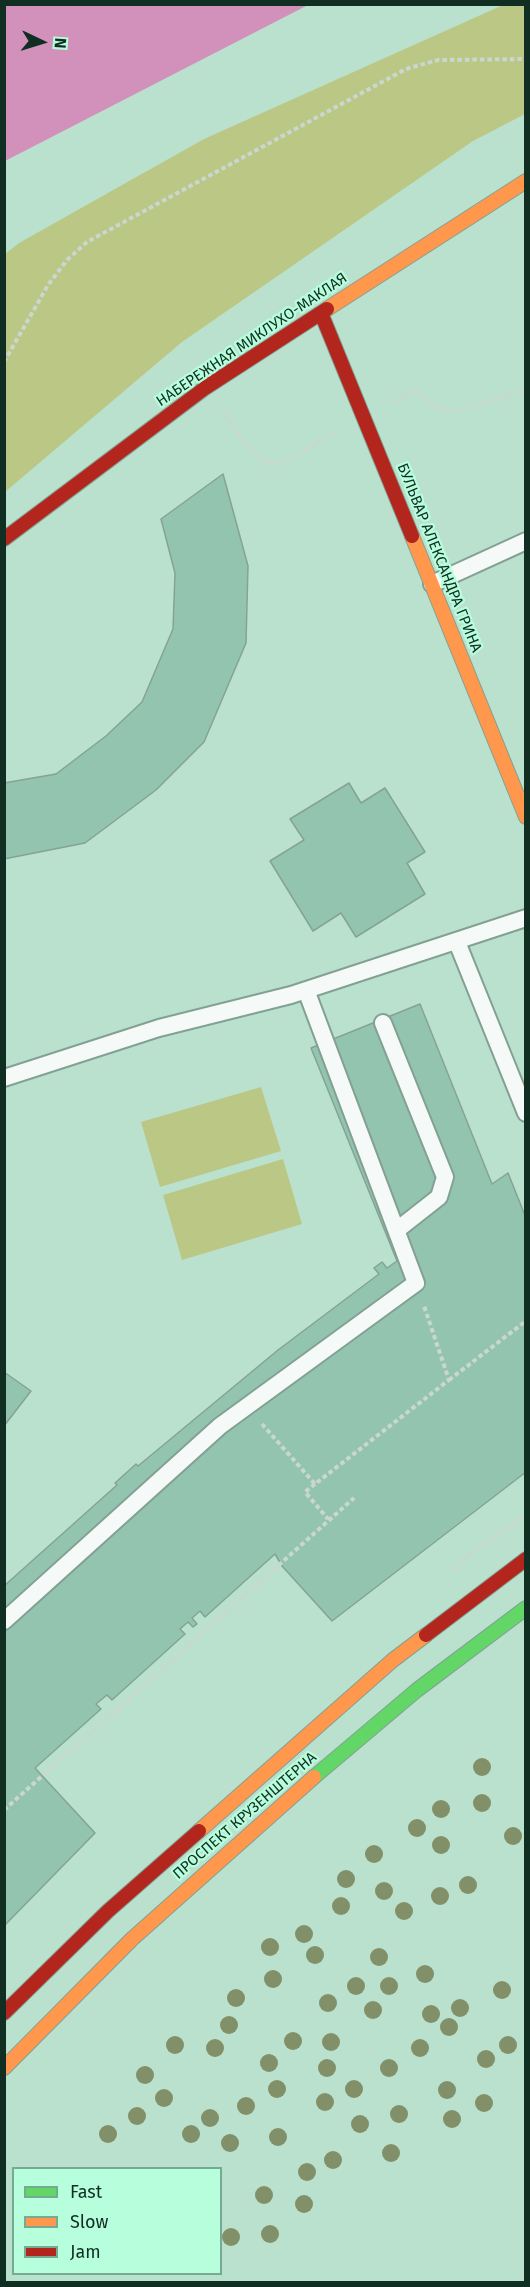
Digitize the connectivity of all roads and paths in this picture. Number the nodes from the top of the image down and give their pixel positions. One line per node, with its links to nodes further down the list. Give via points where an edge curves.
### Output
1 (525, 59): 4 (path, via 438,60 405,69 87,242 48,285)
2 (525, 181): 3 (main road, НАБЕРЕЖНАЯ МИКЛУХО-МАКЛАЯ)
3 (321, 313): 5 (main road, НАБЕРЕЖНАЯ МИКЛУХО-МАКЛАЯ, via 205,388); 7 (main road, БУЛЬВАР АЛЕКСАНДРА ГРИНА)
4 (4, 362)
5 (4, 539)
6 (525, 541): 7 (lane)
7 (432, 584): 8 (main road, БУЛЬВАР АЛЕКСАНДРА ГРИНА)
8 (525, 816)
9 (525, 918): 10 (lane)
10 (457, 942): 11 (lane); 14 (lane)
11 (306, 990): 13 (lane, via 159,1028); 15 (lane)
12 (383, 1023): 15 (lane, via 445,1177 439,1197)
13 (4, 1078)
14 (525, 1113)
15 (397, 1230): 16 (lane)
16 (416, 1282): 18 (path); 19 (lane)
17 (525, 1321): 18 (path)
18 (449, 1380): 20 (path)
19 (246, 1407): 20 (path); 25 (lane)
20 (315, 1484): 22 (path, via 305,1492)
21 (354, 1498): 22 (path)
22 (328, 1519): 26 (path)
23 (525, 1559): 27 (main road, ПРОСПЕКТ КРУЗЕНШТЕРНА, via 385,1667 108,1911)
24 (525, 1608): 28 (main road, ПРОСПЕКТ КРУЗЕНШТЕРНА, via 417,1690 257,1825 132,1939)
25 (4, 1621)
26 (4, 1810)
27 (4, 2013)
28 (4, 2068)

